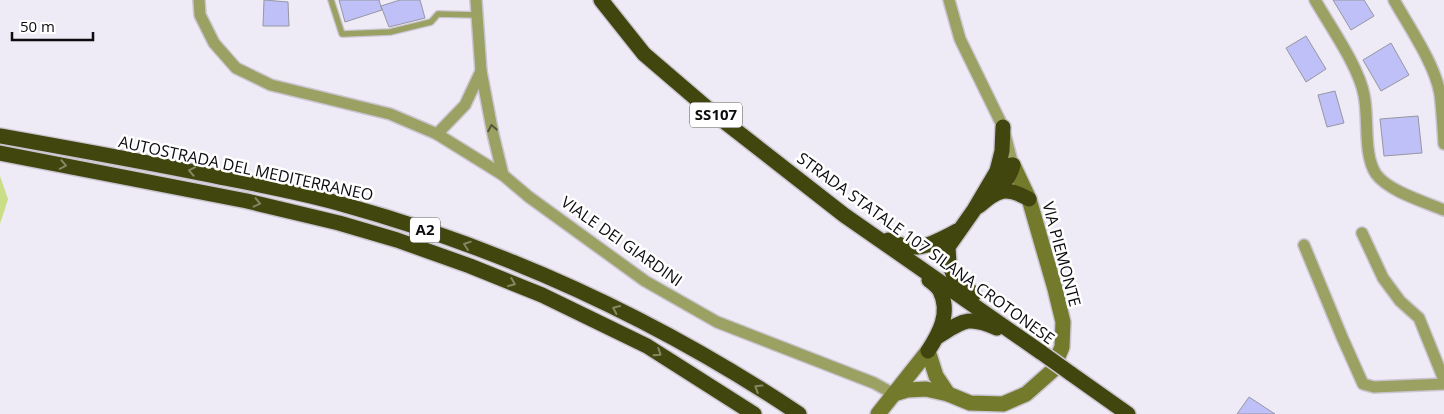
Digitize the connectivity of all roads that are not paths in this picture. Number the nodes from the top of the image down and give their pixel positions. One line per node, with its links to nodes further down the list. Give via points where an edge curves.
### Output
1 (199, 0): 11 (street, VIALE DEI GIARDINI, via 200,15 214,43 236,68 271,85 390,114)
2 (331, 0): 8 (lane, via 342,34 390,32 431,22 438,14)
3 (476, 0): 8 (street)
4 (601, 0): 22 (highway, STRADA STATALE 107 SILANA CROTONESE / SS107, via 644,54 707,108)
5 (949, 0): 10 (street, VIA PIEMONTE, via 960,39)
6 (1315, 0): 21 (street, via 1352,64 1364,94 1370,161 1377,175 1392,187)
7 (1394, 0): 13 (street, via 1436,79)
8 (477, 15): 9 (street)
9 (481, 70): 11 (street, via 465,105); 17 (street, one-way to 9)
10 (1003, 127): 15 (street, VIA PIEMONTE); 16 (highway)
11 (437, 134): 17 (street, VIALE DEI GIARDINI)
12 (0, 136): 40 (highway, AUTOSTRADA DEL MEDITERRANEO / A2, one-way to 12, via 654,327 549,278 402,222 343,204 186,170)
13 (1444, 144)
14 (0, 153): 38 (highway, AUTOSTRADA DEL MEDITERRANEO / A2, one-way to 38, via 246,201 397,240 542,295 646,346)
15 (1013, 165): 16 (highway); 18 (highway, via 1006,181); 19 (street, VIA PIEMONTE)
16 (997, 171): 20 (highway)
17 (503, 175): 36 (street, VIALE DEI GIARDINI, via 645,281 717,322)
18 (991, 195): 19 (highway, via 1005,189); 20 (highway)
19 (1029, 199): 37 (street, VIA PIEMONTE, via 1056,289 1063,322 1062,347 1052,371 1026,394 1003,404 970,403)
20 (974, 210): 23 (highway)
21 (1444, 210)
22 (844, 215): 23 (highway, via 890,241 910,247 926,247); 26 (highway, STRADA STATALE 107 SILANA CROTONESE / SS107)
23 (960, 229): 28 (highway, via 948,247 955,279 1017,328)
24 (1362, 233): 33 (street, via 1383,278 1400,301 1419,318)
25 (1304, 246): 34 (street, via 1363,384 1374,387)
26 (893, 250): 27 (highway, via 940,291 944,319); 28 (highway, STRADA STATALE 107 SILANA CROTONESE / SS107)
27 (937, 337): 29 (highway); 30 (highway, via 962,321 979,320)
28 (1025, 340): 30 (highway, STRADA STATALE 107 SILANA CROTONESE / SS107)
29 (928, 351): 31 (street); 32 (street)
30 (1042, 352): 42 (highway, STRADA STATALE 107 SILANA CROTONESE / SS107, bridge)
31 (914, 369): 32 (street); 35 (street); 36 (street)
32 (936, 376): 37 (street)
33 (1444, 380)
34 (1444, 384)
35 (926, 389): 36 (street, VIA PIEMONTE); 37 (street, VIA PIEMONTE)
36 (894, 394): 41 (street)
37 (948, 394)
38 (743, 409): 39 (highway, AUTOSTRADA DEL MEDITERRANEO / A2)
39 (754, 414)
40 (799, 414)
41 (878, 414)
42 (1128, 414)

